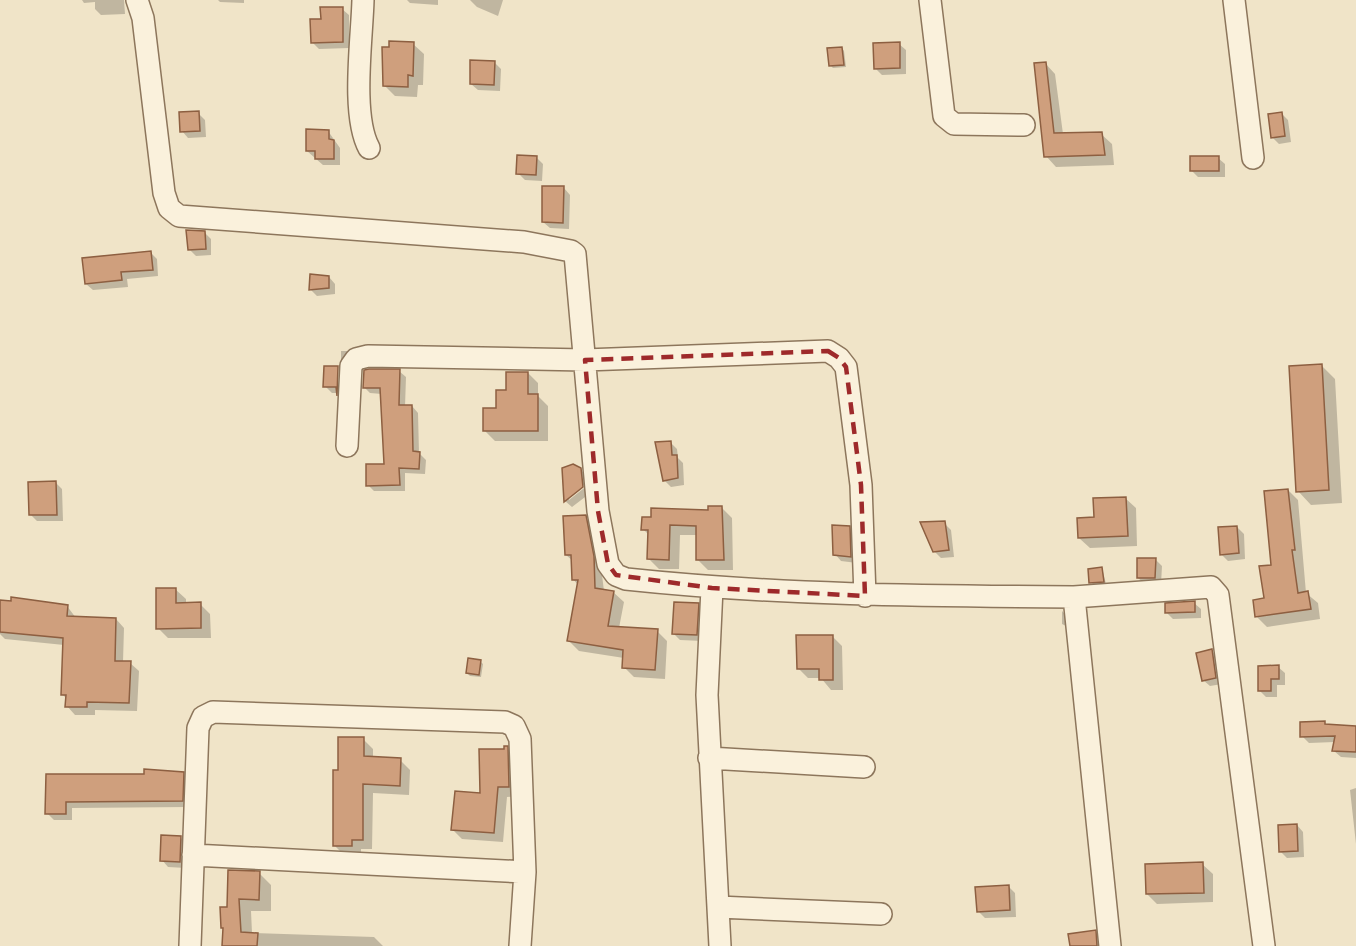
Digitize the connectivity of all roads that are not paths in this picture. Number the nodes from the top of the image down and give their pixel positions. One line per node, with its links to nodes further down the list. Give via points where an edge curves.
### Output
1 (137, 0): 8 (street, via 143,18 164,194 169,208 179,216 524,242 571,251 576,260)
2 (363, 0): 6 (street, via 360,102 362,134)
3 (930, 0): 5 (street, via 947,121)
4 (1234, 0): 7 (street)
5 (1024, 125)
6 (369, 148)
7 (1253, 158)
8 (585, 360): 9 (street, via 368,356 356,359 351,366); 10 (street, via 598,511 608,564 616,575 626,579); 11 (street, via 828,351 839,358 846,367 861,486)
9 (347, 446)
10 (712, 588): 11 (street); 13 (street, via 707,696)
11 (865, 596): 12 (street)
12 (1074, 597): 22 (street); 23 (street, via 1215,589)
13 (709, 758): 14 (street); 17 (street)
14 (864, 766)
15 (193, 855): 16 (street); 16 (street, via 198,728 203,717 213,712 505,722 514,726 520,739); 19 (street)
16 (525, 872): 20 (street)
17 (718, 907): 18 (street); 21 (street)
18 (881, 914)
19 (190, 946)
20 (520, 946)
21 (720, 946)
22 (1110, 946)
23 (1264, 946)

